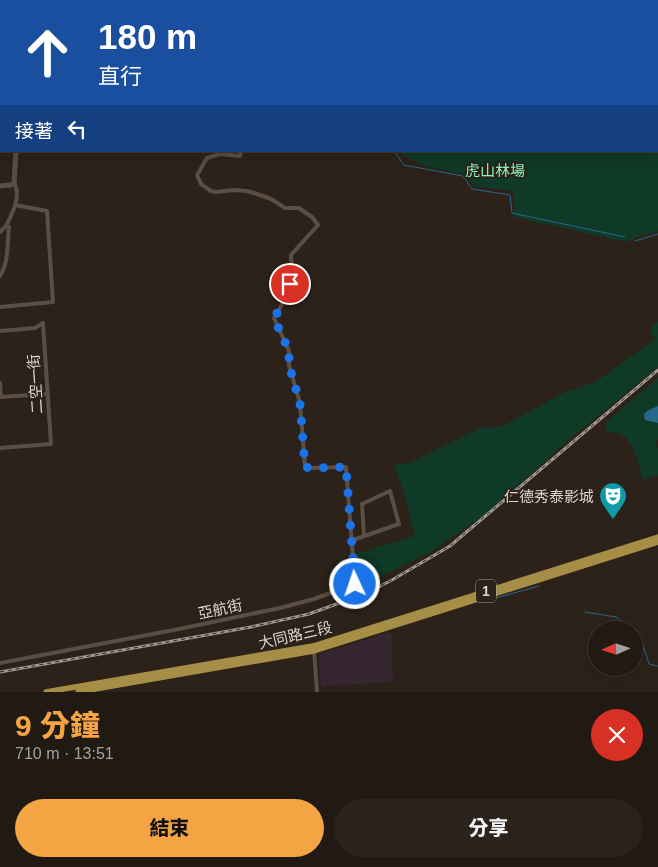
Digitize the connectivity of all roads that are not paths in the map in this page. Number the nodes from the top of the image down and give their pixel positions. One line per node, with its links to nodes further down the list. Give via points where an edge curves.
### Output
1 (16, 152): 4 (street)
2 (220, 153): 3 (street); 20 (street, 亞航街, via 207,158 197,175 201,184 216,192 252,192 286,208 299,208 312,216 318,225 291,255 292,271 286,299 274,318 289,351 289,365 300,403 305,467 346,467)
3 (240, 154)
4 (14, 183): 5 (street); 6 (street, via 17,187)
5 (0, 186)
6 (15, 205): 7 (street); 12 (street, via 47,211 52,302)
7 (6, 226): 8 (street); 10 (street, via 9,227)
8 (0, 232)
9 (0, 246): 10 (street)
10 (6, 249): 11 (street, via 6,261)
11 (0, 276)
12 (0, 307)
13 (0, 331): 15 (street, 二空一街, via 35,328 43,323)
14 (0, 383): 16 (street)
15 (47, 394): 16 (street); 17 (street, 二空一街, via 51,444)
16 (0, 397)
17 (0, 448)
18 (364, 536): 18 (street, via 362,504 390,491 398,524); 20 (street)
19 (658, 536): 22 (main road, 大同路三段 / 1)
20 (353, 540): 23 (street, 亞航街, via 353,586 280,608)
21 (658, 542): 22 (main road, 大同路三段 / 1)
22 (313, 648): 24 (main road, 大同路三段 / 1); 25 (main road, 大同路三段 / 1); 26 (street)
23 (0, 663)
24 (46, 692)
25 (78, 692)
26 (317, 692)

